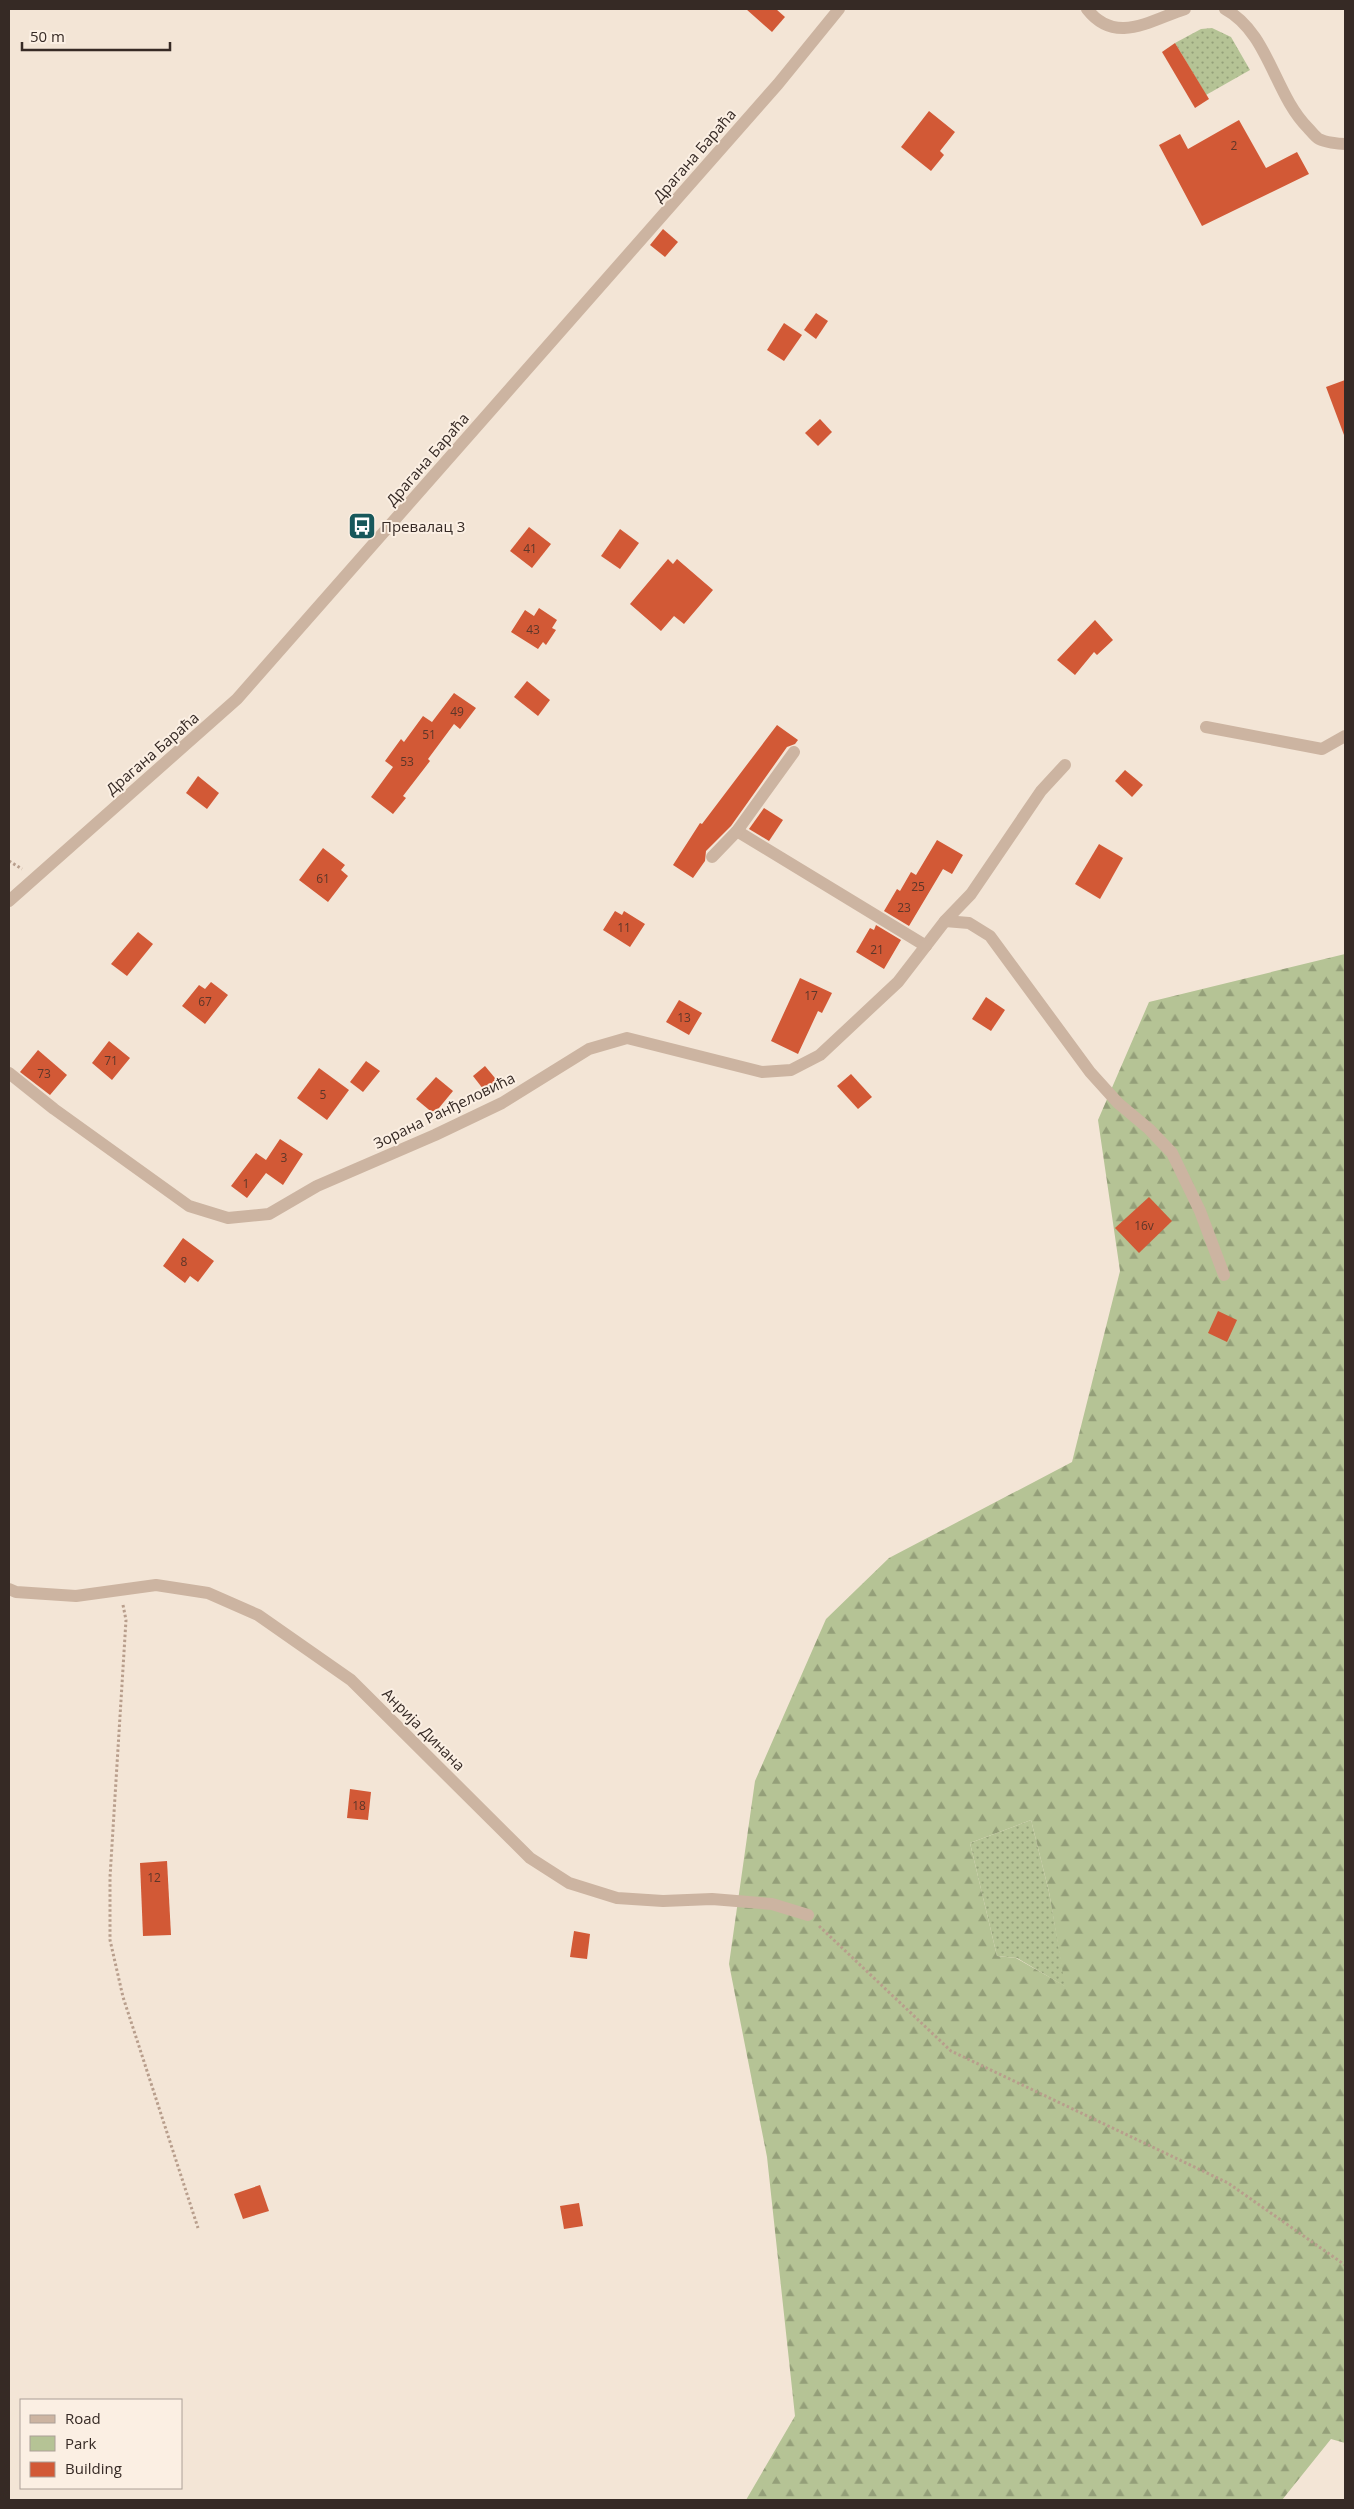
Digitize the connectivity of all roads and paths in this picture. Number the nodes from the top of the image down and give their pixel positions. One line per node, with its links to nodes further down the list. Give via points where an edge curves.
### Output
1 (839, 9): 12 (street, Драгана Бараћа, via 772,91 237,699)
2 (1087, 9): 3 (street, via 1108,28 1124,29)
3 (1185, 9)
4 (1225, 9): 5 (street, via 1240,17 1252,35 1295,115 1319,139)
5 (1345, 144)
6 (1206, 727): 7 (street, via 1322,749)
7 (1345, 736)
8 (794, 752): 10 (street)
9 (1066, 765): 13 (street, Зорана Ранђеловића, via 1041,790 971,894)
10 (736, 831): 11 (street); 14 (street)
11 (712, 857)
12 (9, 901)
13 (945, 921): 14 (street, Зорана Ранђеловића); 16 (street, via 969,923 990,936 1090,1072 1172,1153 1200,1211)
14 (926, 946): 15 (street, Зорана Ранђеловића, via 898,982 820,1055 791,1070 762,1072 628,1038 612,1042 589,1049 502,1103 318,1186 270,1214 228,1218 189,1206)
15 (9, 1073)
16 (1224, 1275)
17 (9, 1589): 18 (street, Анрија Динана, via 76,1596)
18 (120, 1590): 19 (street, Анрија Динана, via 156,1586 208,1593 258,1615 351,1680 530,1858 569,1883 617,1898 663,1901 712,1899 772,1904); 20 (path, via 126,1620 110,1877 110,1940 123,1996)
19 (808, 1915): 21 (path, via 951,2051 1228,2182)
20 (198, 2228)
21 (1345, 2265)

